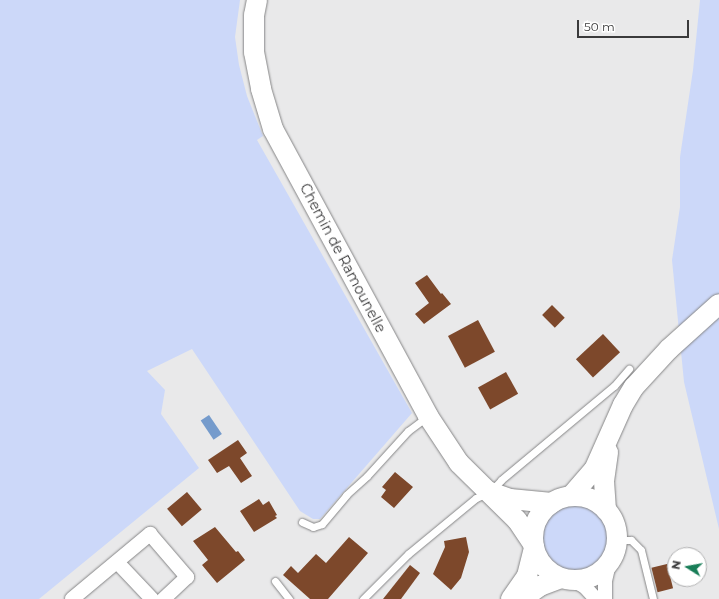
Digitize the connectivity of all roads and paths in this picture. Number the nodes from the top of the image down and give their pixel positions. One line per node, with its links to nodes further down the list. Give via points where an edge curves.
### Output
1 (257, 0): 4 (street, Chemin de Ramounelle, via 254,15 254,52 260,89 273,128)
2 (719, 304): 5 (street, via 651,367 634,387)
3 (628, 370): 6 (lane, via 614,386)
4 (428, 416): 6 (street, Chemin de Ramounelle, via 460,464); 10 (lane, via 408,431 368,476 346,495 322,524 313,527)
5 (613, 430): 7 (street, via 594,470); 9 (street, via 605,468)
6 (490, 492): 8 (street, Chemin de Ramounelle, via 510,499); 12 (street, Chemin de Ramounelle, via 517,520); 21 (lane, via 476,498 408,554)
7 (571, 496): 8 (street); 9 (street, via 586,497)
8 (552, 503): 12 (street, via 535,525)
9 (606, 510): 11 (street, via 616,527)
10 (302, 522)
11 (617, 540): 14 (street); 26 (lane, via 631,540 641,550)
12 (533, 545): 15 (street, via 543,566 554,575); 22 (street, via 527,576)
13 (117, 562): 17 (street); 18 (street); 19 (street, via 150,534 186,577)
14 (609, 562): 15 (street, via 593,576); 25 (street)
15 (567, 579): 23 (street, via 540,586); 24 (street, via 584,586)
16 (276, 581): 20 (lane)
17 (72, 599)
18 (152, 599)
19 (163, 599)
20 (289, 599)
21 (363, 599)
22 (511, 599)
23 (522, 599)
24 (596, 599)
25 (605, 599)
26 (653, 599)

